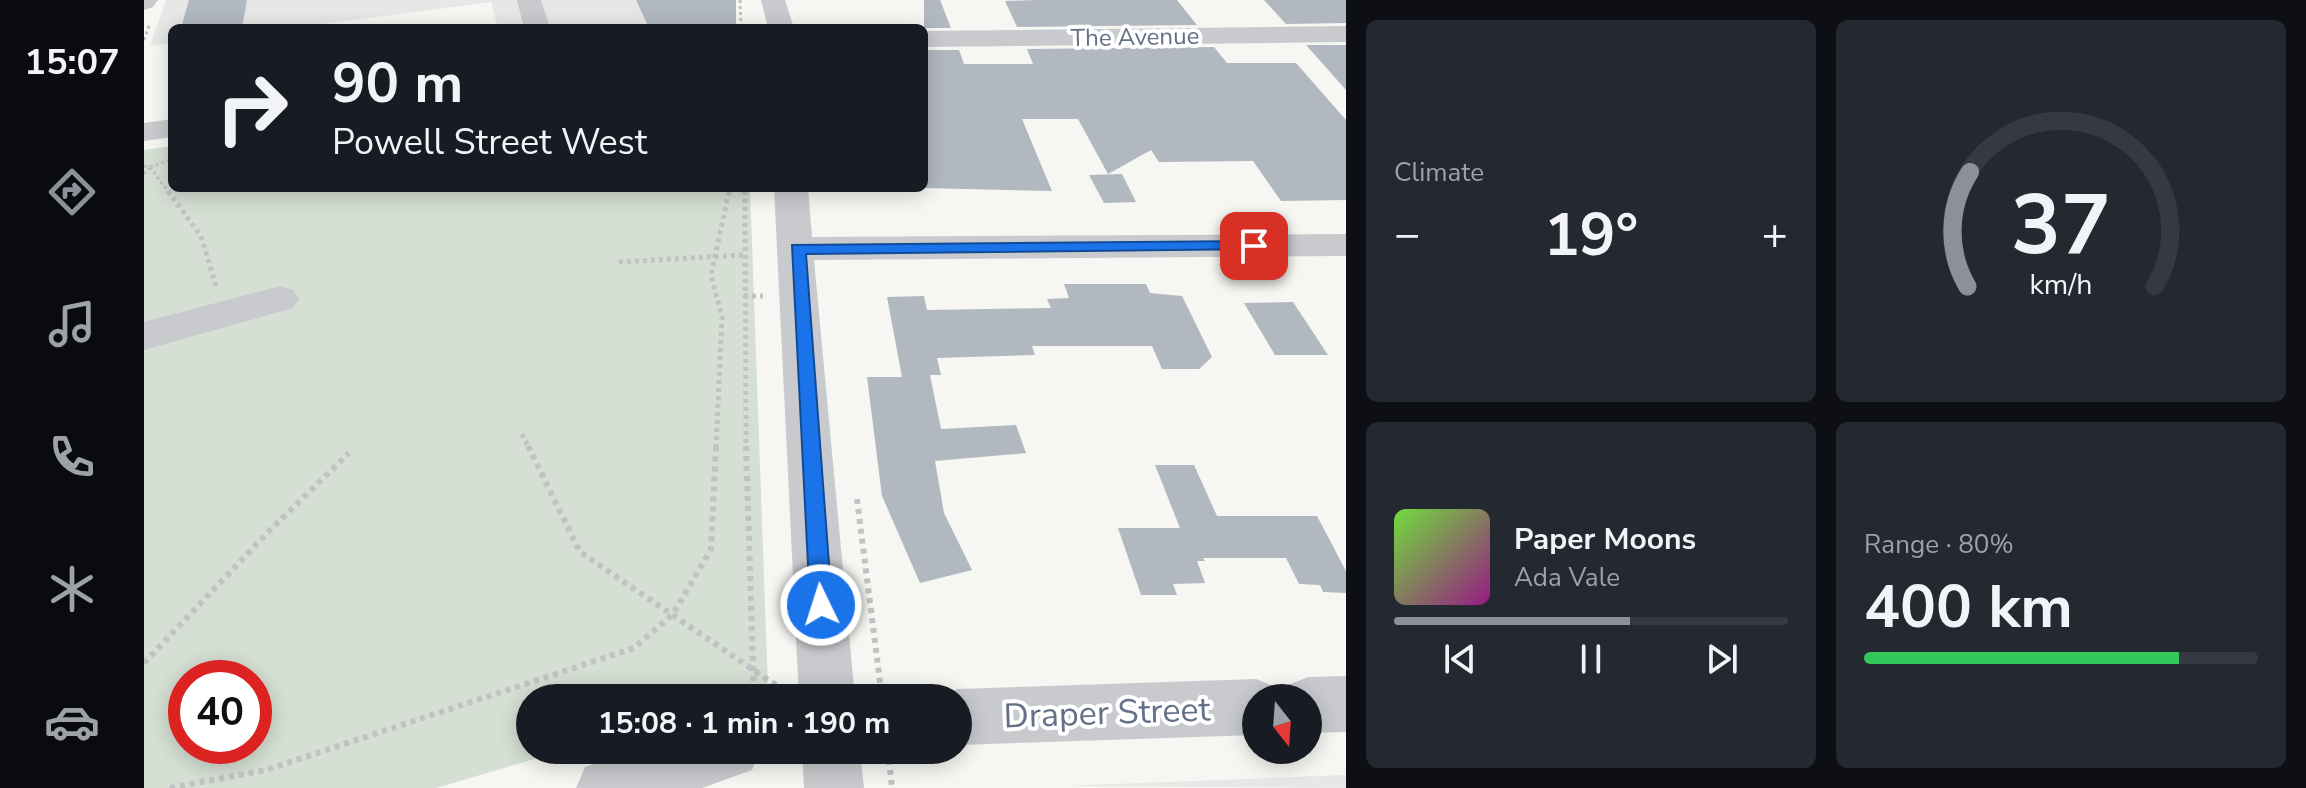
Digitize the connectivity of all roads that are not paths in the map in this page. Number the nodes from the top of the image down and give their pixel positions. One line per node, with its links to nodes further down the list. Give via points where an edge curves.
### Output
1 (529, 0): 4 (street)
2 (766, 0): 5 (street)
3 (773, 0): 6 (street)
4 (536, 24)
5 (764, 24)
6 (780, 24)
7 (1346, 34): 8 (street, The Avenue)
8 (928, 39)
9 (168, 129): 10 (street)
10 (144, 132)
11 (791, 192): 13 (street)
12 (1346, 245): 13 (street)
13 (798, 249): 16 (street)
14 (280, 299): 15 (street)
15 (144, 336)
16 (826, 684)
17 (1346, 704): 18 (street)
18 (1322, 705)
19 (1242, 707): 20 (street, Draper Street)
20 (972, 717)
21 (686, 764): 23 (street)
22 (832, 764): 24 (street)
23 (606, 788)
24 (834, 788)

